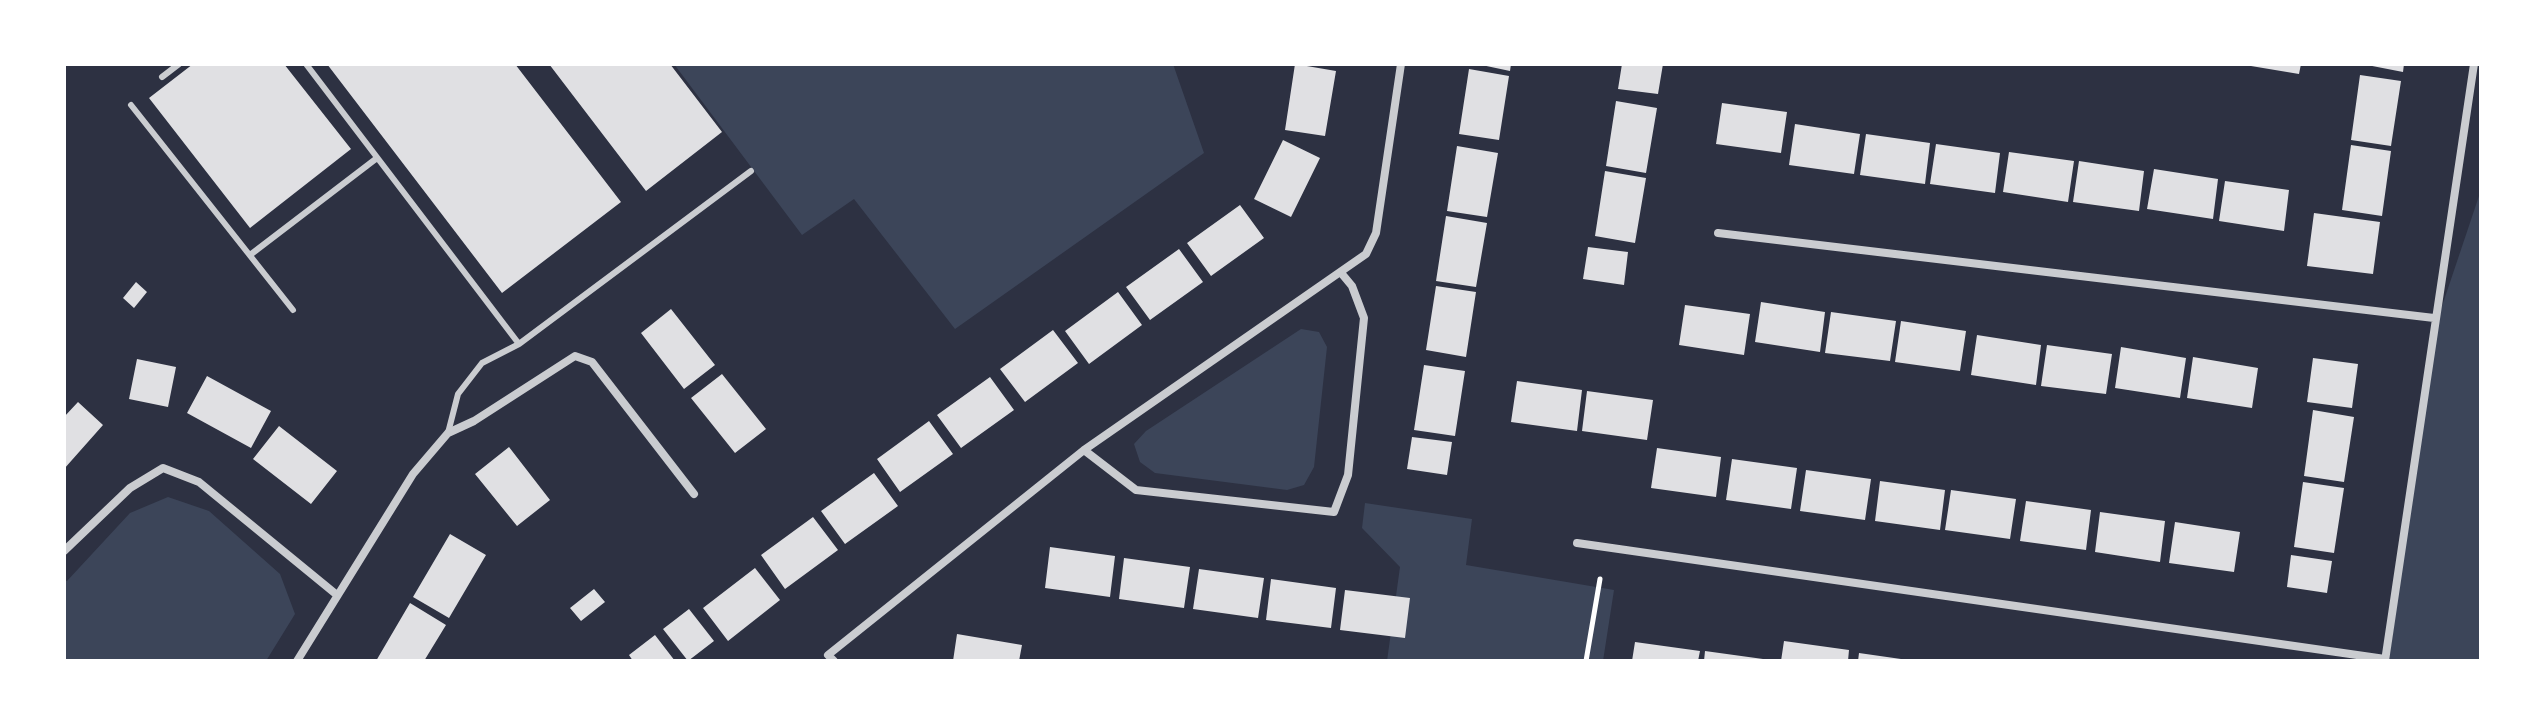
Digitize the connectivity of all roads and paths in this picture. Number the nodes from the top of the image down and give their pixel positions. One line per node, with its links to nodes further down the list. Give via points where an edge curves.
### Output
1 (179, 64): 5 (lane)
2 (306, 64): 7 (lane)
3 (1401, 64): 11 (street, via 1376,233 1366,254)
4 (2474, 64): 13 (street)
5 (162, 77)
6 (131, 105): 10 (lane)
7 (377, 158): 10 (lane); 14 (lane)
8 (751, 171): 14 (lane)
9 (1718, 233): 13 (street)
10 (250, 255): 12 (lane)
11 (1342, 274): 16 (street); 16 (street, via 1364,318 1348,475 1334,512 1136,490)
12 (293, 310)
13 (2434, 318): 23 (street)
14 (519, 344): 15 (lane, via 482,363 458,394)
15 (448, 433): 17 (street, via 575,356 592,362); 21 (street, via 413,474)
16 (1084, 450): 22 (street)
17 (694, 494)
18 (1577, 543): 23 (street)
19 (64, 550): 21 (street, via 130,488 163,468 199,482)
20 (1600, 579): 25 (path)
21 (337, 595): 24 (street)
22 (828, 659)
23 (2385, 660)
24 (297, 661)
25 (1586, 661)

